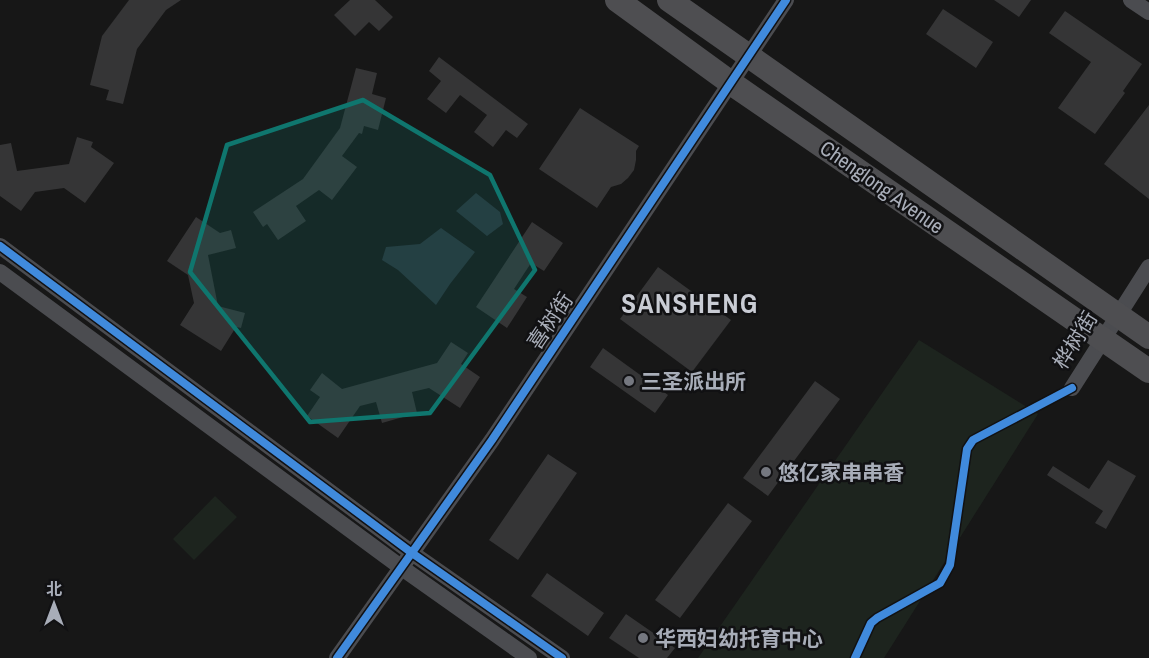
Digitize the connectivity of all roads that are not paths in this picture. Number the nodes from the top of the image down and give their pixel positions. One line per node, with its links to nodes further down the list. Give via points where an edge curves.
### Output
1 (617, 0): 7 (highway, Chenglong Avenue)
2 (669, 0): 6 (highway, Chenglong Avenue)
3 (786, 0): 6 (street, 喜树街)
4 (1131, 0): 5 (street)
5 (1149, 12)
6 (748, 57): 7 (street, 喜树街); 11 (highway, Chenglong Avenue)
7 (731, 83): 13 (highway, Chenglong Avenue); 16 (street, 喜树街, via 492,441)
8 (0, 246): 16 (street)
9 (1149, 267): 11 (street, 桦树街)
10 (0, 272): 17 (street)
11 (1117, 315): 12 (highway, Chenglong Avenue); 13 (street, 桦树街)
12 (1149, 337)
13 (1103, 339): 14 (highway, Chenglong Avenue); 15 (street, 桦树街)
14 (1149, 371)
15 (1072, 388)
16 (412, 553): 17 (street, 喜树街); 20 (street)
17 (402, 568): 18 (street, 喜树街); 19 (street)
18 (337, 658)
19 (529, 658)
20 (562, 658)

